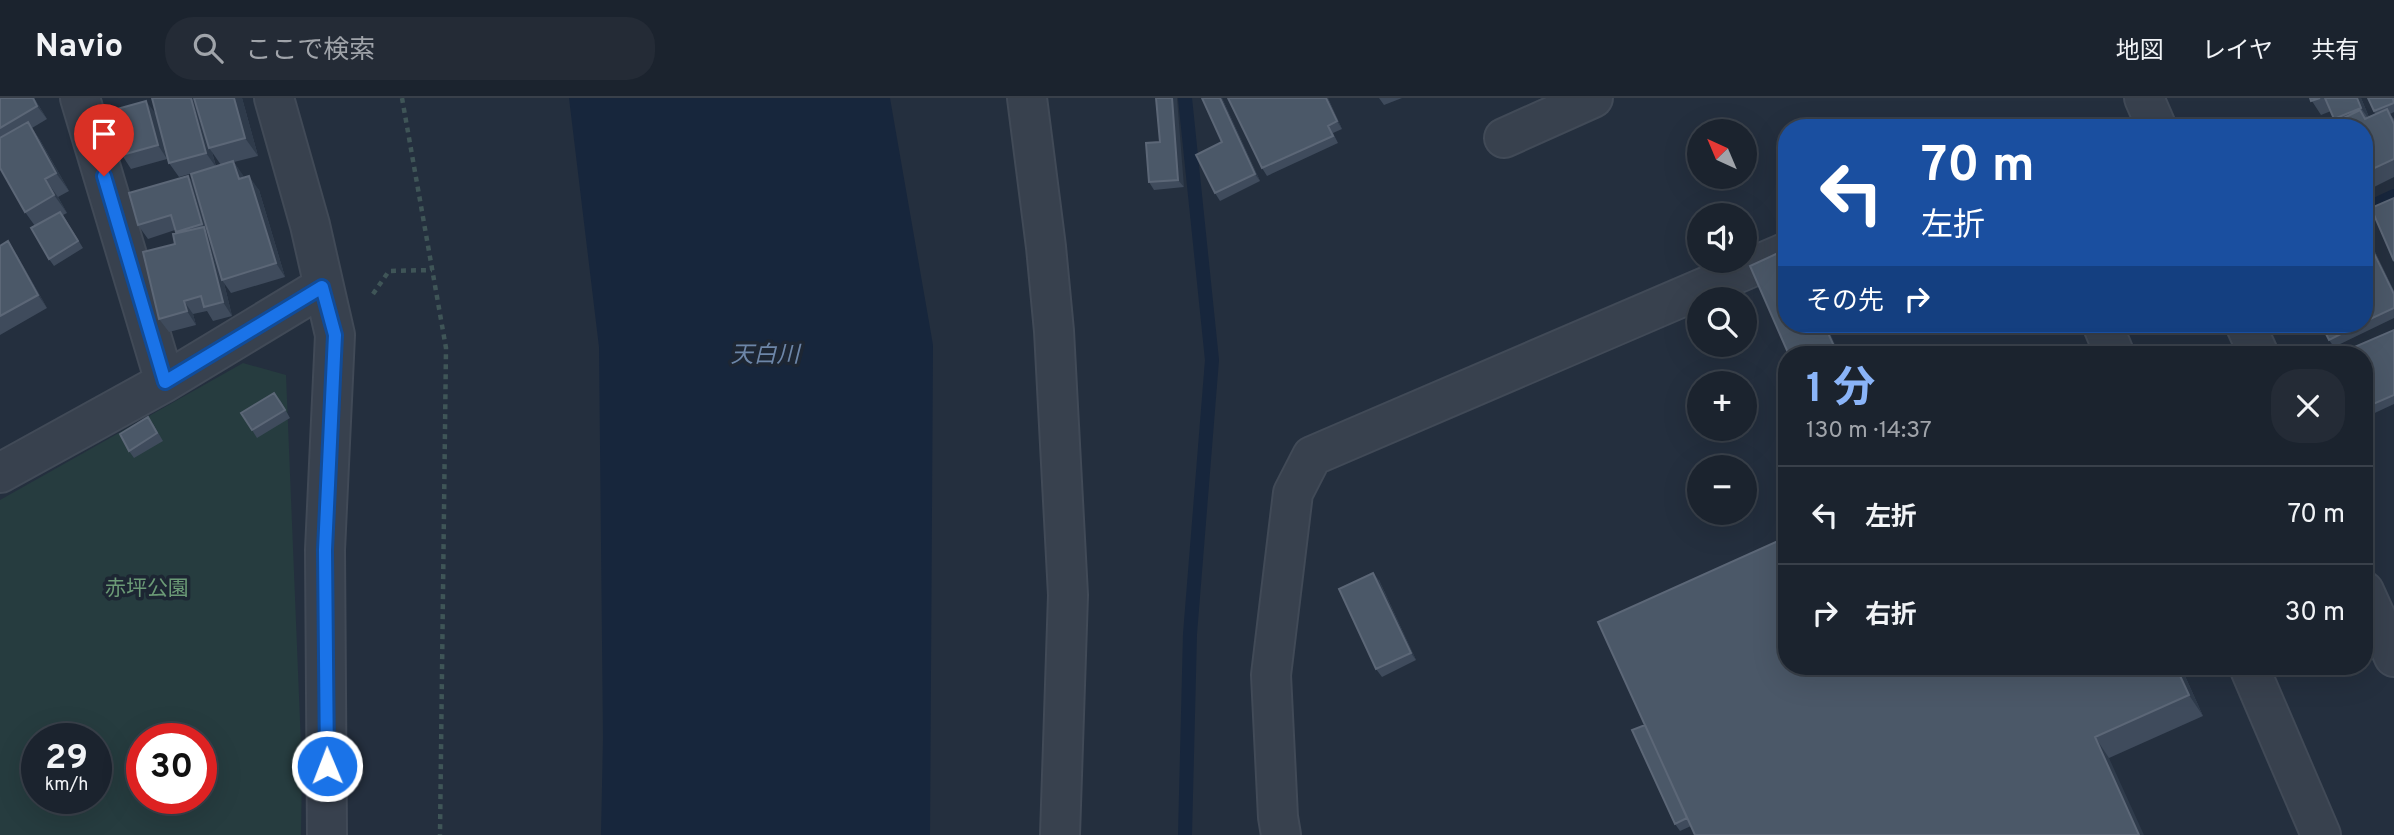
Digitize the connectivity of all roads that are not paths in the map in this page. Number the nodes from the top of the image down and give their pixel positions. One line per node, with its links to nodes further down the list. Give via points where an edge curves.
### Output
1 (80, 98): 10 (street)
2 (274, 98): 9 (street, via 310,225)
3 (1027, 98): 16 (street, via 1054,331 1068,595)
4 (1593, 98): 7 (street)
5 (2144, 98): 6 (street)
6 (2153, 119)
7 (1504, 138)
8 (1778, 256): 17 (street, via 1312,456 1293,493 1271,675)
9 (322, 287): 10 (street); 15 (street, via 335,335 325,550)
10 (165, 382): 11 (street)
11 (0, 473)
12 (2373, 610): 13 (street)
13 (2393, 653)
14 (2252, 675): 18 (street)
15 (327, 835)
16 (1060, 835)
17 (1281, 835)
18 (2322, 835)

